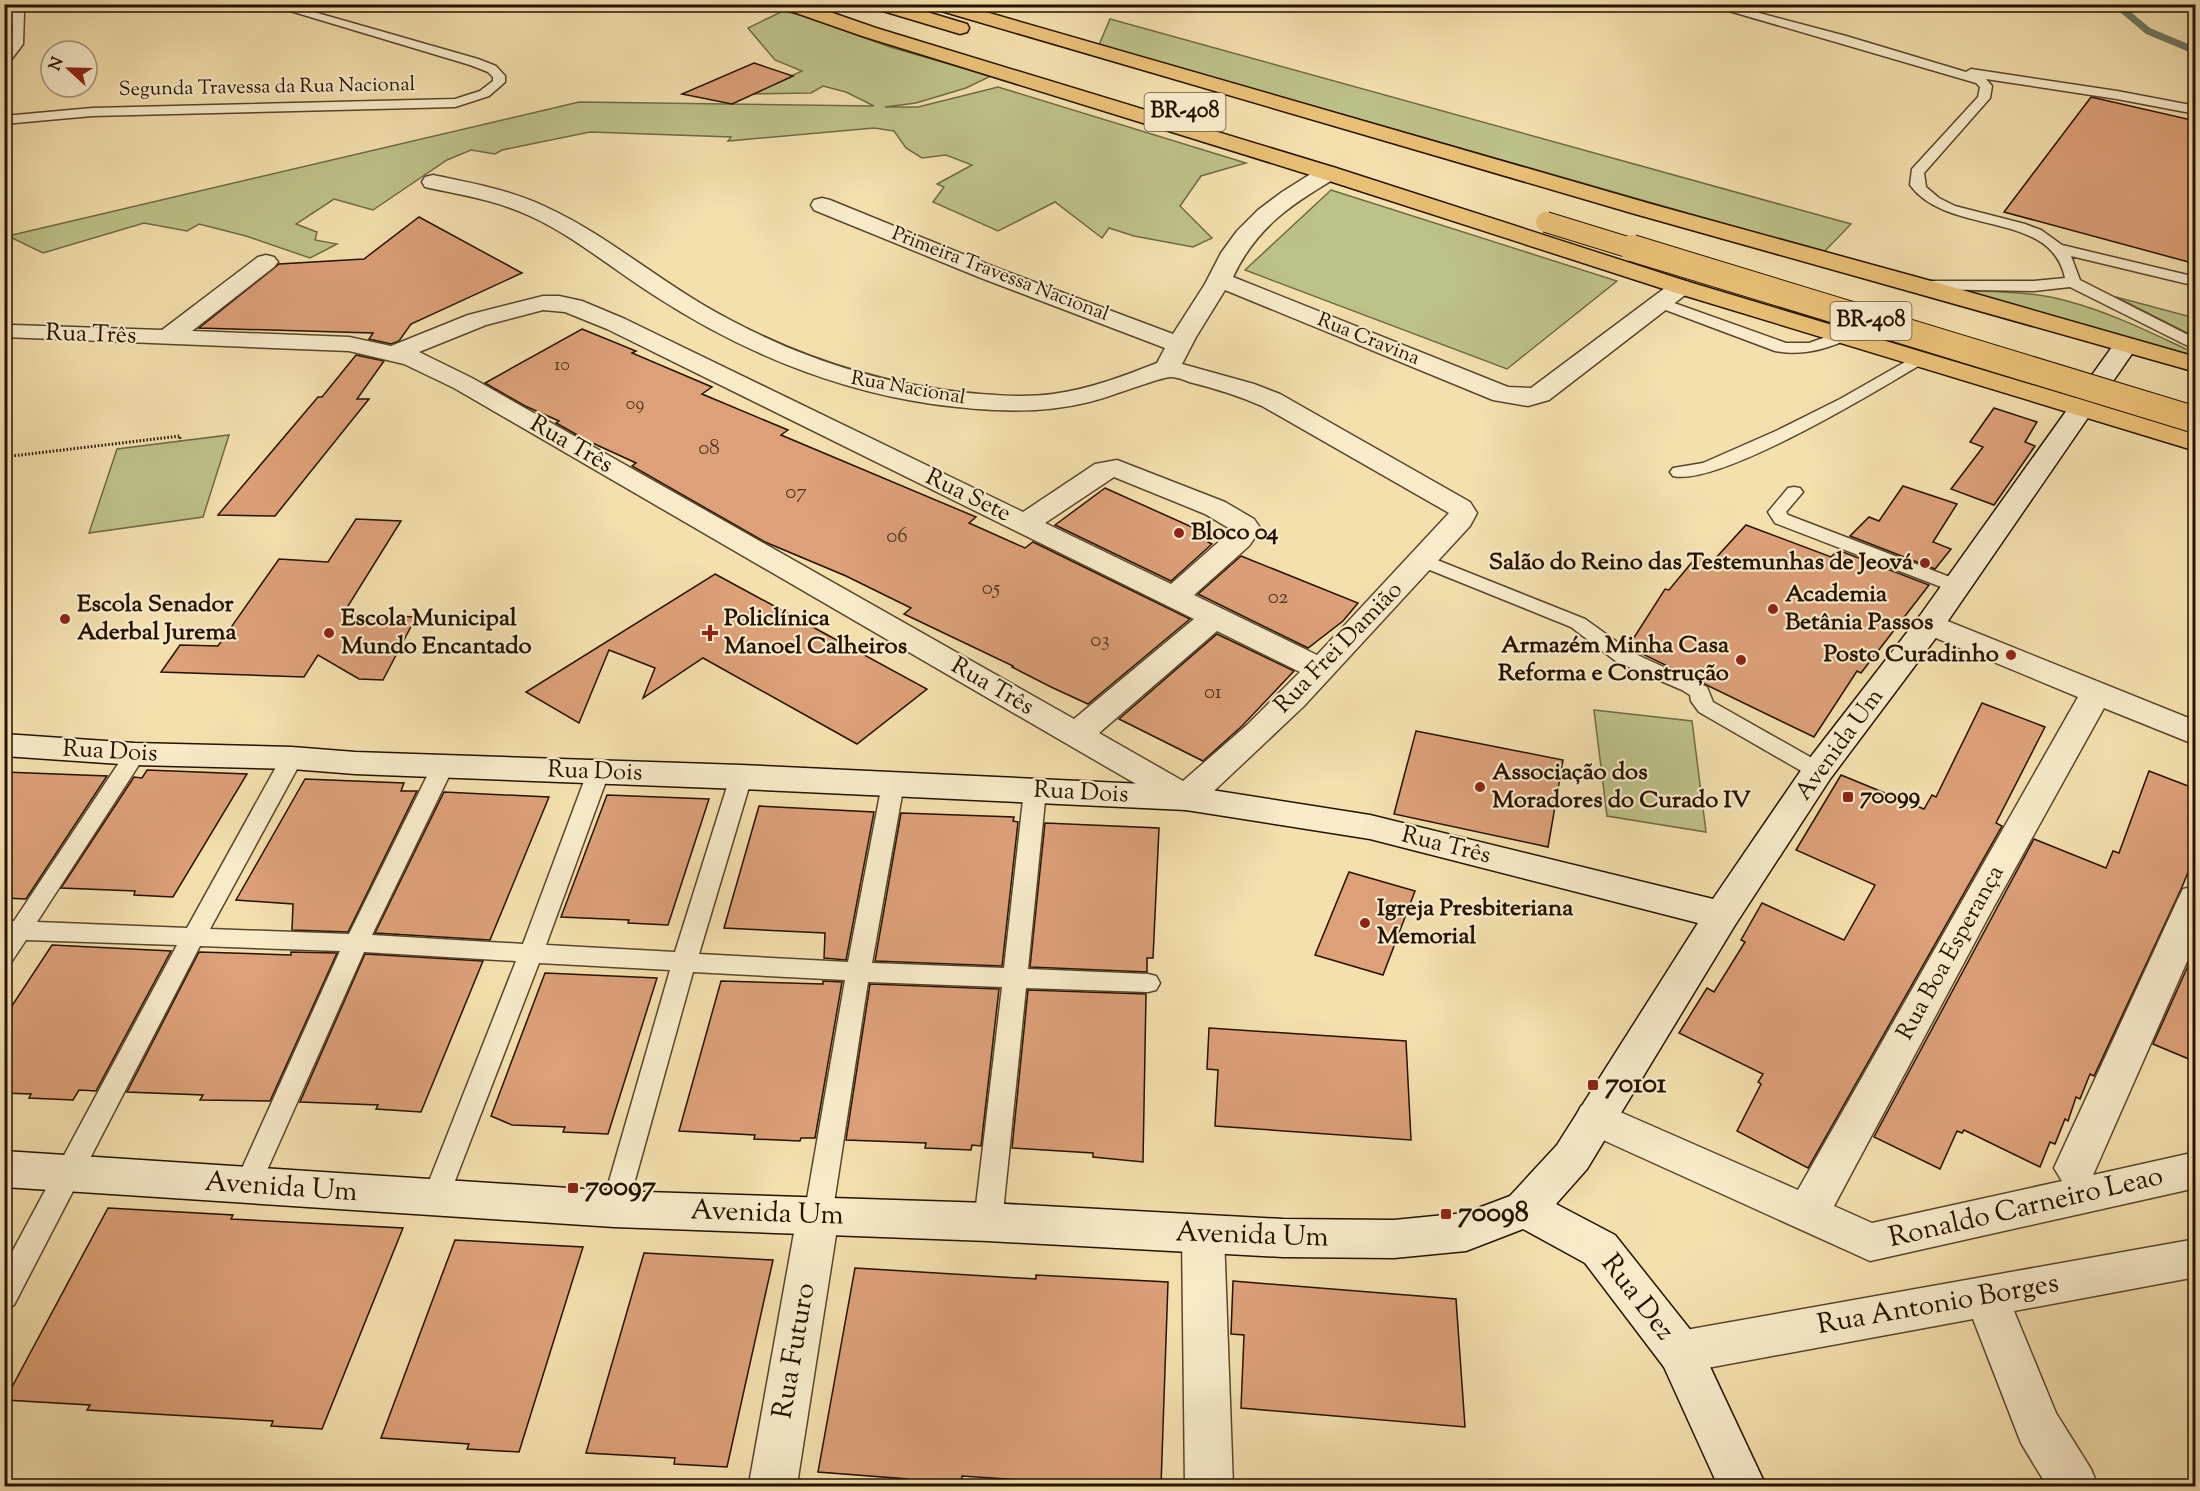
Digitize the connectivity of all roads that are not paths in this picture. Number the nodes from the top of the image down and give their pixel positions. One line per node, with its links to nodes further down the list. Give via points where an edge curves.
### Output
1 (12, 4): 8 (lane, via 18,12 17,44)
2 (272, 4): 11 (lane, Segunda Travessa da Rua Nacional, via 492,69 499,75 499,82 479,97 455,103 92,112)
3 (788, 4): 12 (highway)
4 (822, 4): 15 (highway, BR-408)
5 (879, 4): 14 (highway, BR-408)
6 (937, 4): 22 (highway, via 1632,206)
7 (1710, 4): 9 (lane)
8 (4, 61)
9 (1950, 70): 10 (lane); 17 (lane, via 1980,81 1986,86 1984,98 1917,172 1917,185 1939,204 2032,232)
10 (2196, 110)
11 (4, 120)
12 (1328, 173): 19 (street, via 1262,218 1236,249); 23 (highway)
13 (433, 182): 34 (street, Rua Nacional, via 517,203 550,216 710,319 825,372 868,384 933,397 1013,405 1063,400 1118,387)
14 (1506, 189)
15 (1479, 201)
16 (822, 205): 28 (street, Primeira Travessa Nacional)
17 (2061, 249): 20 (lane, via 2073,275); 21 (lane)
18 (266, 262): 27 (street)
19 (1220, 280): 24 (street, Rua Cravina, via 1517,398 1539,394); 28 (street)
20 (2072, 282): 22 (lane); 30 (lane)
21 (2196, 282)
22 (1923, 286): 29 (highway)
23 (1681, 287): 24 (street); 26 (highway)
24 (1660, 303): 26 (lane, via 1792,350 1806,350)
25 (13, 332): 27 (street, Rua Três)
26 (1843, 336): 32 (highway)
27 (167, 338): 31 (street, Rua Três, via 322,341)
28 (1178, 344): 34 (street)
29 (2126, 345): 33 (highway); 36 (street, Avenida Um)
30 (2196, 345)
31 (395, 353): 41 (street, Rua Sete, via 450,330 539,304 577,308); 50 (street, Rua Três, via 463,383)
32 (1918, 359): 36 (highway); 39 (lane, via 1846,403 1784,434 1707,468)
33 (2196, 365)
34 (1168, 368): 42 (street, Rua Frei Damião, via 1271,400 1460,508 1460,520)
35 (2196, 396): 37 (highway, BR-408, bridge, via 1544,214)
36 (2083, 409): 38 (highway); 43 (street, Avenida Um)
37 (2196, 420)
38 (2196, 443)
39 (1679, 472)
40 (1794, 492): 43 (lane, via 1777,512 1781,519)
41 (1025, 524): 44 (street, Rua Sete); 44 (street, via 1105,470 1117,468 1215,508 1244,525 1245,534)
42 (1422, 560): 47 (street, Rua Frei Damião); 55 (lane, via 1578,623 1624,657 1700,692 1706,707)
43 (1956, 586): 46 (street, Avenida Um)
44 (1174, 597): 45 (street, Rua Sete)
45 (1215, 617): 47 (street, Rua Sete); 50 (street)
46 (1930, 624): 48 (street); 55 (street, Avenida Um)
47 (1320, 669): 60 (street, Rua Frei Damião, via 1235,757)
48 (2096, 693): 49 (street); 81 (street, Rua Boa Esperança)
49 (2193, 727)
50 (1076, 735): 60 (street, Rua Três)
51 (4, 745): 52 (street, Rua Dois)
52 (135, 754): 53 (street, Rua Dois); 63 (lane)
53 (292, 758): 54 (street, Rua Dois); 64 (lane)
54 (443, 766): 56 (street, Rua Dois); 65 (lane)
55 (1818, 771): 62 (street, Avenida Um)
56 (598, 773): 57 (street, Rua Dois); 66 (lane)
57 (741, 777): 58 (street, Rua Dois); 68 (lane)
58 (893, 784): 59 (street, Rua Dois); 69 (lane)
59 (1035, 791): 60 (street, Rua Dois); 70 (lane)
60 (1186, 798): 62 (street, Rua Três, via 1370,827)
61 (2196, 899): 73 (street)
62 (1722, 915): 72 (street, Avenida Um)
63 (13, 931): 64 (lane); 67 (lane)
64 (192, 937): 65 (lane); 76 (lane)
65 (356, 943): 66 (lane); 77 (lane)
66 (531, 954): 68 (lane); 78 (lane)
67 (4, 955)
68 (684, 963): 69 (lane); 79 (lane)
69 (858, 972): 70 (lane); 82 (lane)
70 (1015, 978): 71 (lane); 83 (lane)
71 (1148, 983)
72 (1595, 1118): 80 (street, Avenida Um, via 1572,1157); 81 (street, Ronaldo Carneiro Leao)
73 (2074, 1168)
74 (4, 1169): 76 (street, Avenida Um)
75 (2196, 1170): 81 (street, Ronaldo Carneiro Leao, via 1870,1242)
76 (67, 1173): 77 (street, Avenida Um); 86 (lane)
77 (247, 1186): 78 (street, Avenida Um)
78 (435, 1199): 79 (street, Avenida Um)
79 (614, 1209): 82 (street, Avenida Um)
80 (1525, 1209): 84 (street, Avenida Um, via 1466,1232 1394,1239); 88 (street, Rua Dez, via 1600,1249)
81 (1808, 1214)
82 (818, 1216): 83 (street, Avenida Um); 89 (street, Rua Futuro, via 774,1478)
83 (988, 1222): 84 (street, Avenida Um)
84 (1203, 1234): 90 (street)
85 (2191, 1266): 87 (street, Rua Antonio Borges)
86 (4, 1296)
87 (1986, 1296): 88 (street, Rua Antonio Borges); 92 (street, via 2038,1427)
88 (1680, 1352): 91 (street, Rua Dez)
89 (777, 1486)
90 (1209, 1486)
91 (1742, 1486)
92 (2074, 1486)

